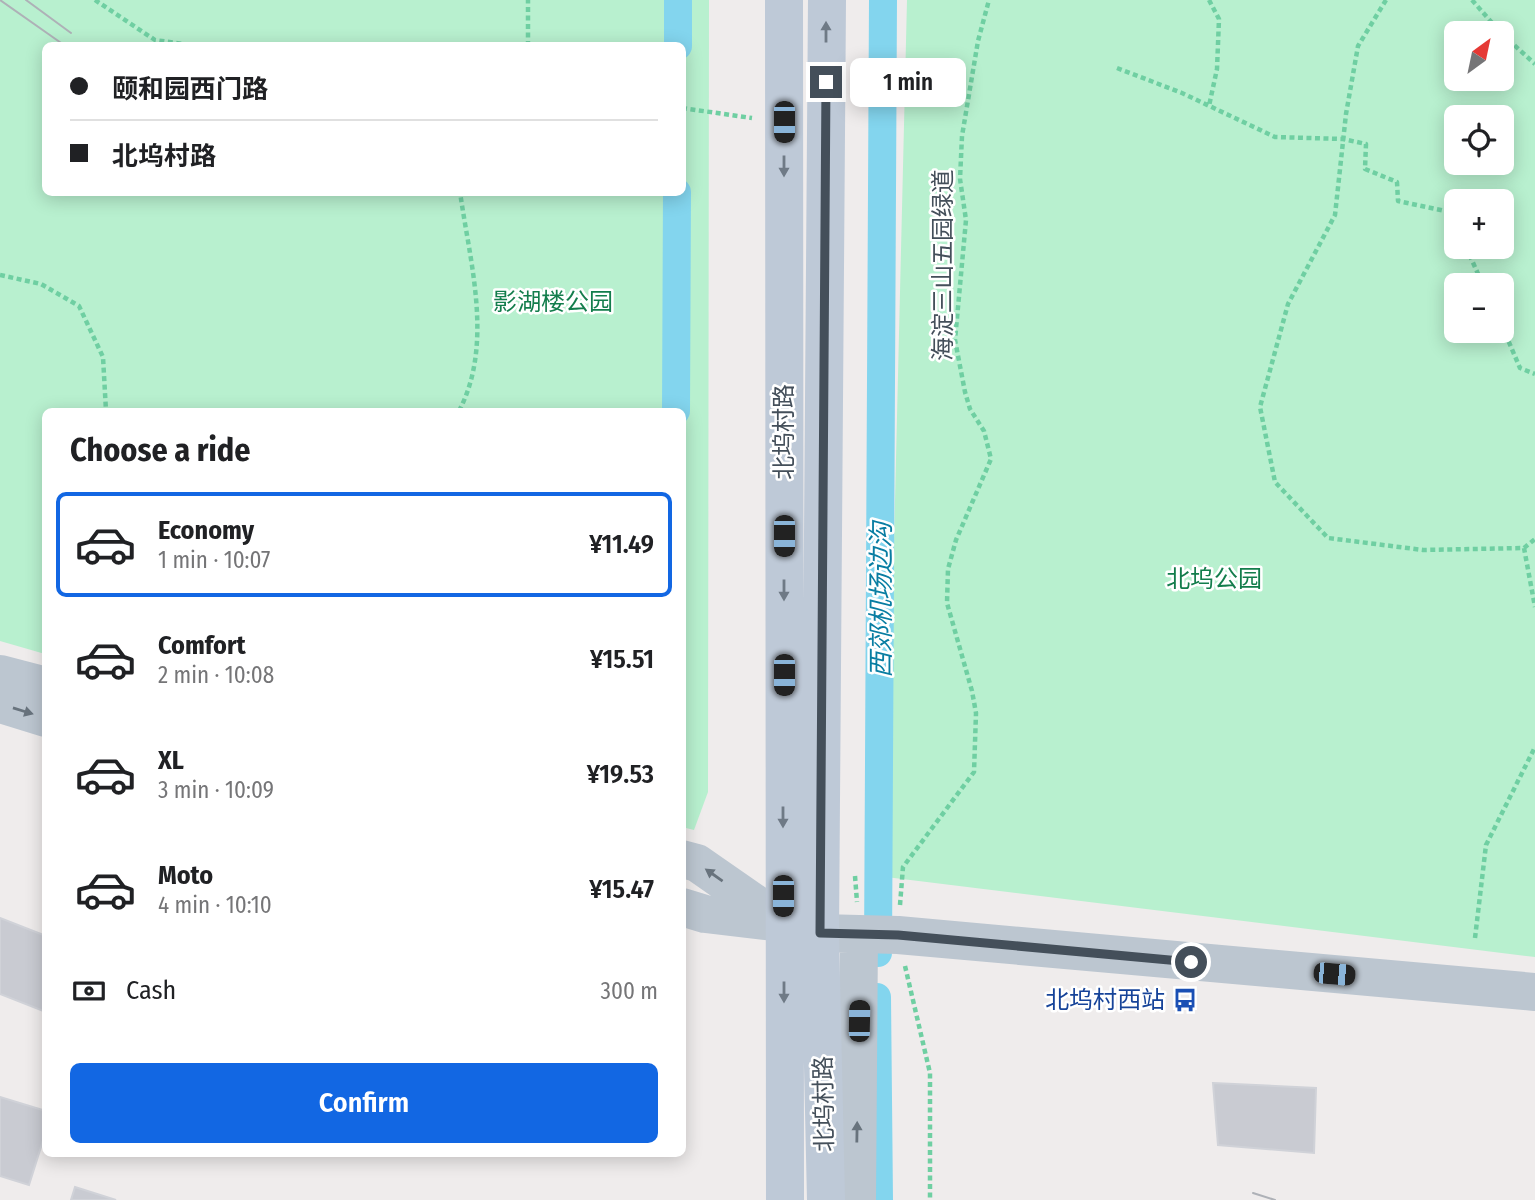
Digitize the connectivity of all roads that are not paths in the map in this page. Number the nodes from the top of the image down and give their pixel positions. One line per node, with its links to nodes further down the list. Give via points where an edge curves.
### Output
1 (784, 0): 9 (main road, 北坞村路, one-way to 9)
2 (827, 0): 10 (main road, 北坞村路, one-way to 2)
3 (0, 674): 4 (street)
4 (42, 685)
5 (0, 704): 6 (street, one-way to 6)
6 (42, 717)
7 (686, 860): 9 (street, one-way to 7, via 697,863)
8 (686, 908): 9 (street)
9 (783, 923): 10 (street); 13 (main road, 北坞村路, one-way to 13)
10 (820, 933): 11 (street); 14 (main road, 北坞村路)
11 (859, 934): 12 (street); 15 (street, 北坞村路, one-way to 11)
12 (1535, 992)
13 (785, 1200)
14 (826, 1200)
15 (857, 1200)

